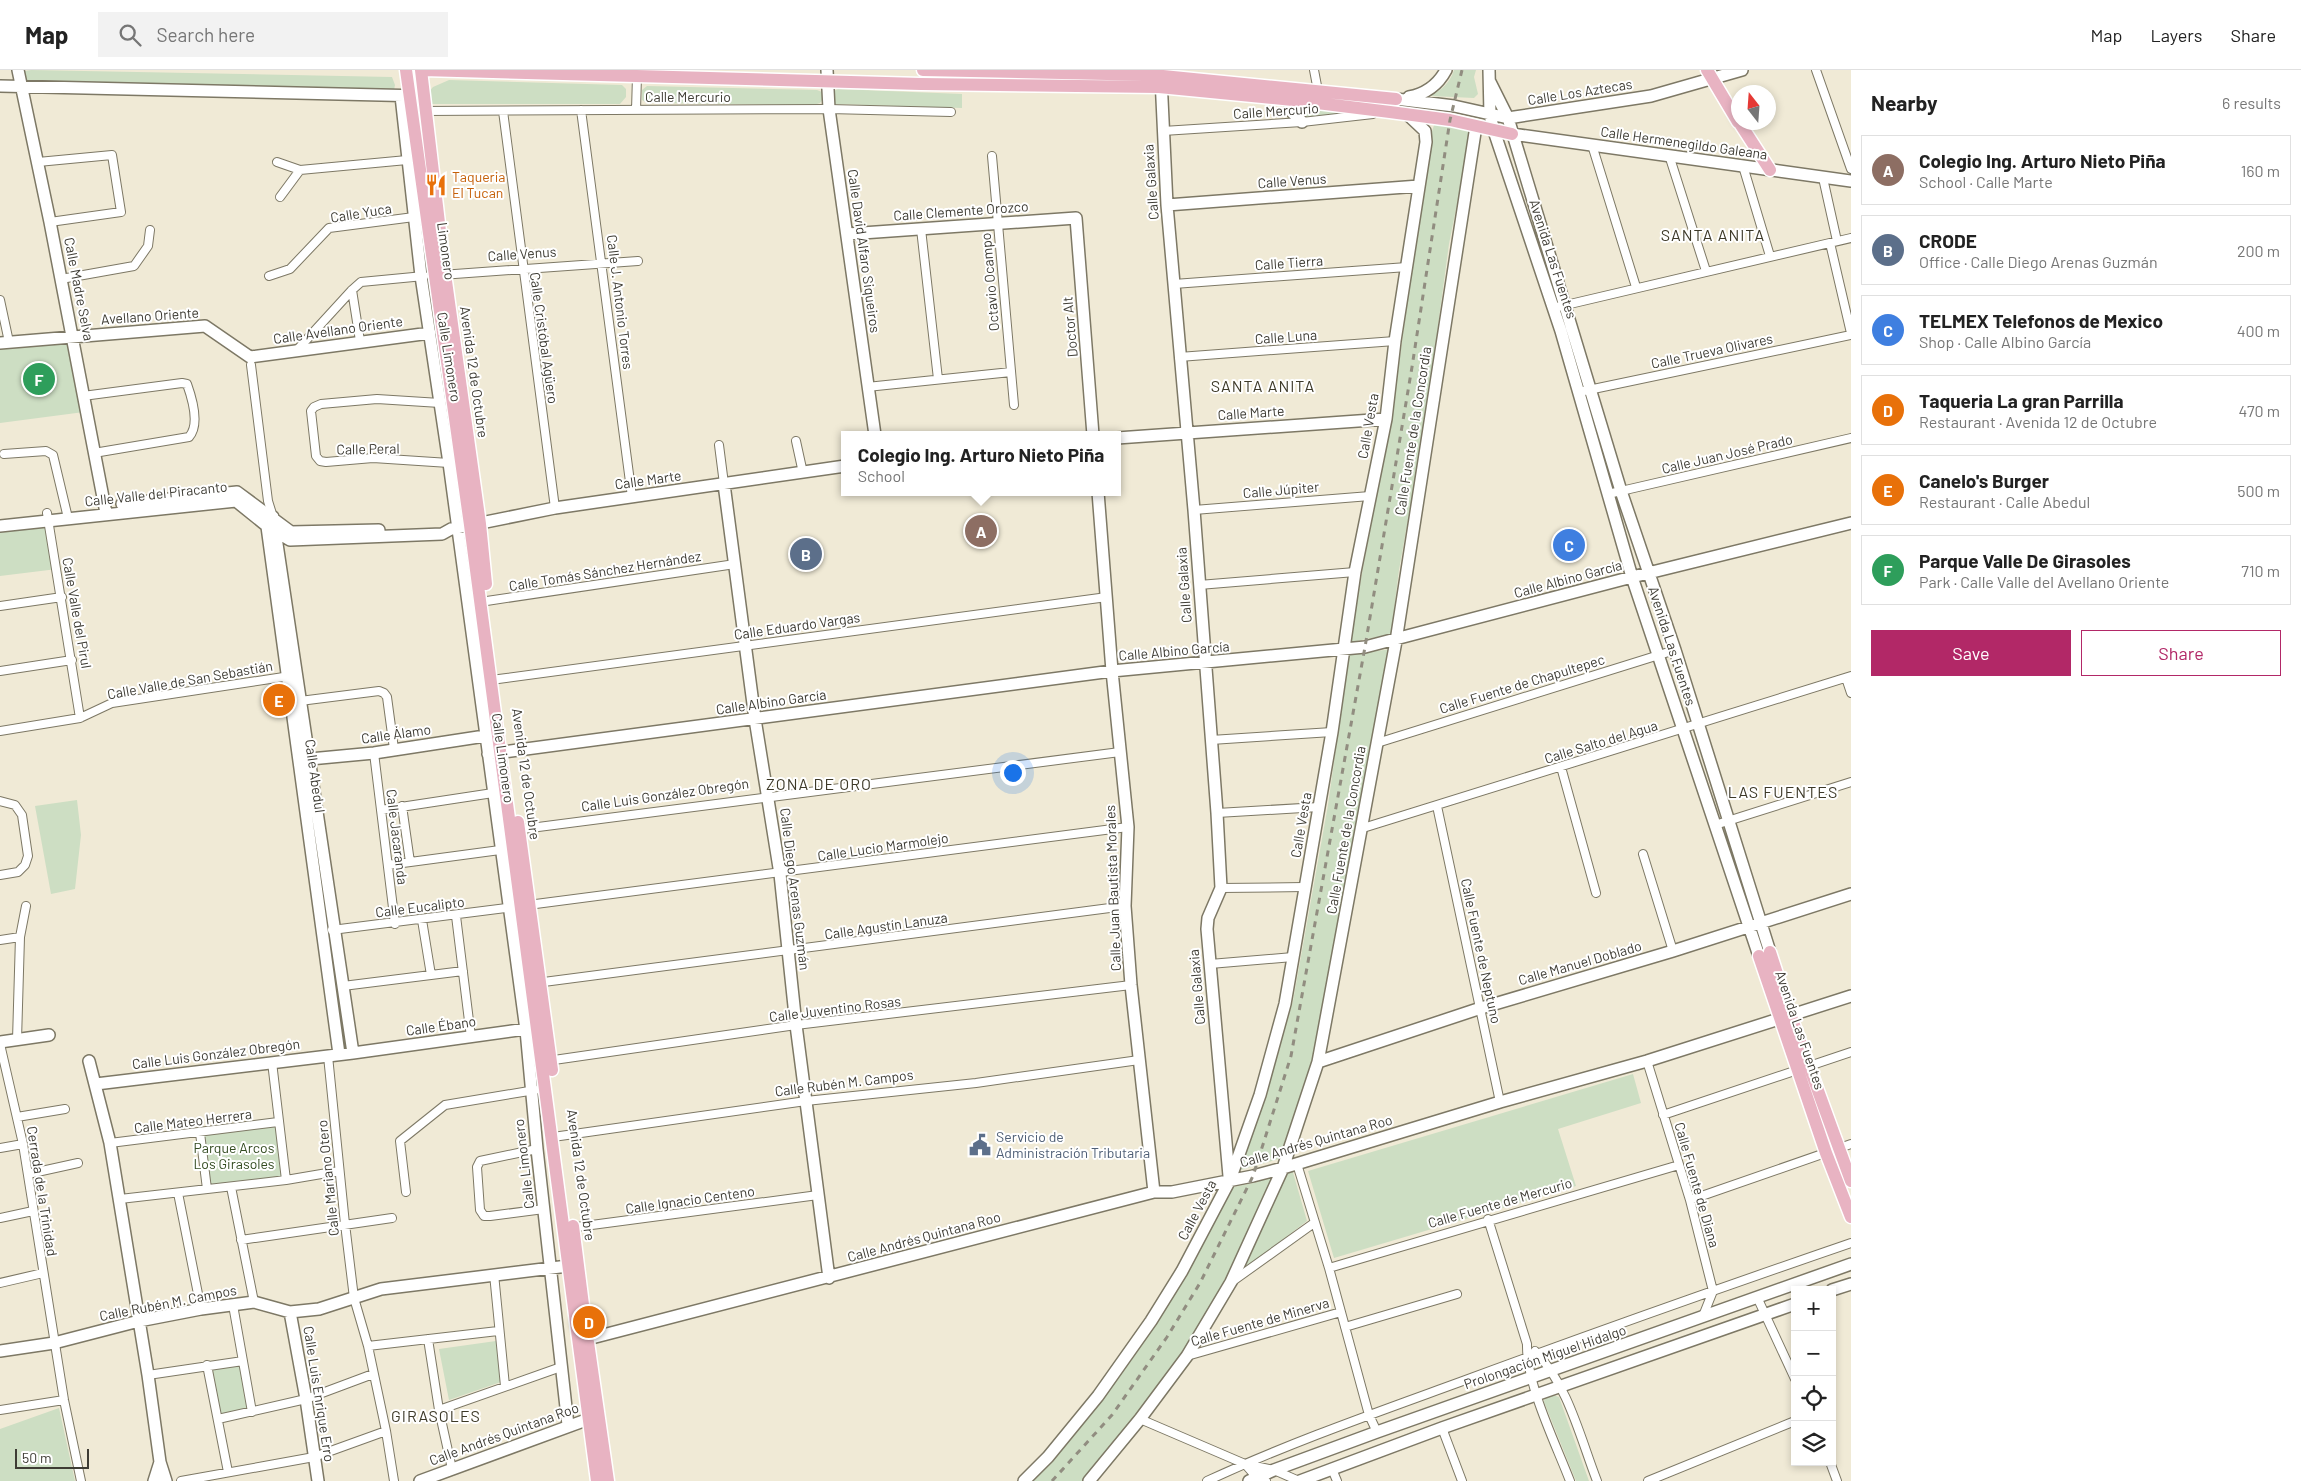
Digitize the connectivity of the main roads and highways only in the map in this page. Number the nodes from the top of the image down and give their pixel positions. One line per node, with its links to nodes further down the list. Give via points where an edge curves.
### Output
1 (406, 70): 18 (main road, Limonero, via 405,96)
2 (422, 70): 10 (main road, via 637,76); 18 (main road, Avenida 12 de Octubre)
3 (923, 70): 4 (main road)
4 (932, 70): 5 (main road)
5 (1003, 71): 6 (main road)
6 (1072, 71): 7 (main road)
7 (1111, 72): 11 (main road)
8 (1195, 74): 11 (main road); 12 (main road)
9 (1709, 75): 14 (main road)
10 (828, 76): 11 (main road, via 921,84)
11 (1160, 81): 12 (main road)
12 (1295, 94): 13 (main road, via 1318,91); 16 (main road)
13 (1396, 99)
14 (1731, 109)
15 (1744, 130): 17 (main road)
16 (1512, 134)
17 (1770, 170)
18 (440, 275): 21 (main road, Avenida 12 de Octubre, via 494,679 498,753 515,830 520,907 536,983 537,1028)
19 (1765, 954): 20 (main road, Avenida Las Fuentes)
20 (1785, 1016): 23 (main road, Avenida Las Fuentes, via 1810,1066); 24 (main road, Avenida Las Fuentes, via 1797,1070)
21 (546, 1061): 22 (main road, Avenida 12 de Octubre); 22 (main road, Avenida 12 de Octubre, via 546,1089)
22 (557, 1137): 25 (main road, Avenida 12 de Octubre)
23 (1851, 1181)
24 (1851, 1217)
25 (593, 1417): 26 (main road, Avenida 12 de Octubre); 27 (main road, Avenida 12 de Octubre)
26 (597, 1481)
27 (608, 1481)

